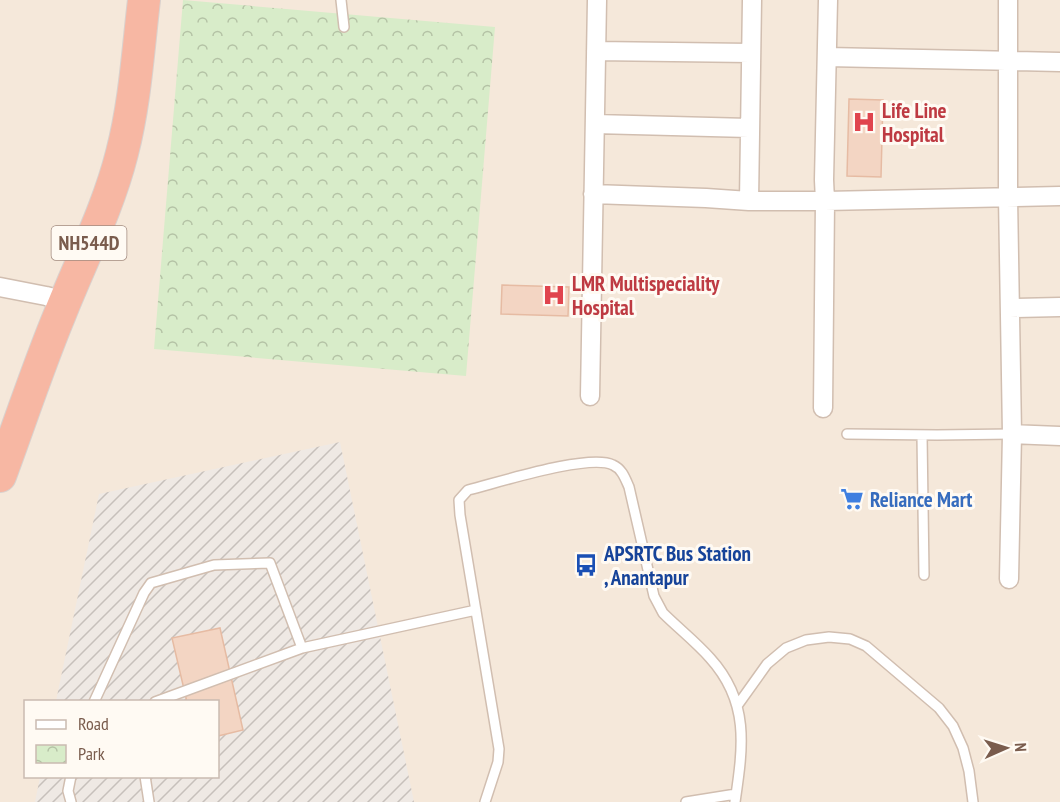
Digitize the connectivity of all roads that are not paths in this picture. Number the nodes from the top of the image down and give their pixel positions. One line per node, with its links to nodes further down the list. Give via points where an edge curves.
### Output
1 (123, 0): 22 (highway, NH544D, via 99,161)
2 (144, 0): 22 (highway, NH544D, via 122,153 108,197)
3 (341, 0): 8 (lane)
4 (597, 0): 9 (street)
5 (752, 0): 10 (street)
6 (828, 0): 11 (street)
7 (1008, 0): 12 (street)
8 (344, 27)
9 (596, 51): 10 (street); 14 (street)
10 (750, 54): 15 (street)
11 (827, 57): 12 (street); 20 (street)
12 (1008, 61): 13 (street); 17 (street)
13 (1060, 62)
14 (595, 124): 15 (street); 16 (street)
15 (749, 128): 19 (street)
16 (593, 194): 19 (street); 25 (street)
17 (1008, 196): 18 (street); 20 (street); 24 (street)
18 (1060, 196)
19 (749, 201): 20 (street)
20 (825, 201): 26 (street)
21 (0, 287): 22 (street)
22 (55, 298): 27 (highway, NH544D); 32 (highway, NH544D, via 54,328)
23 (1060, 307): 24 (street)
24 (1010, 308): 29 (street)
25 (590, 396)
26 (822, 408)
27 (0, 420)
28 (847, 434): 30 (lane)
29 (1012, 434): 30 (lane); 31 (street); 34 (street)
30 (922, 435): 33 (lane)
31 (1060, 436)
32 (0, 476)
33 (924, 575)
34 (1009, 579)
35 (476, 610): 36 (lane); 39 (lane, via 460,515 459,500 463,494 550,469 597,461 612,464 620,469 629,487 658,606 721,671); 45 (lane, via 499,749)
36 (302, 648): 37 (lane, via 270,563 214,565 151,583); 38 (lane)
37 (95, 700)
38 (160, 700)
39 (737, 706): 42 (lane, via 741,729); 47 (lane, via 767,664 786,648 806,640 850,639 866,646 939,708 953,726 963,748)
40 (71, 778): 43 (lane)
41 (145, 778): 44 (lane)
42 (735, 798): 46 (lane)
43 (71, 802)
44 (149, 802)
45 (485, 802)
46 (686, 802)
47 (973, 802)

